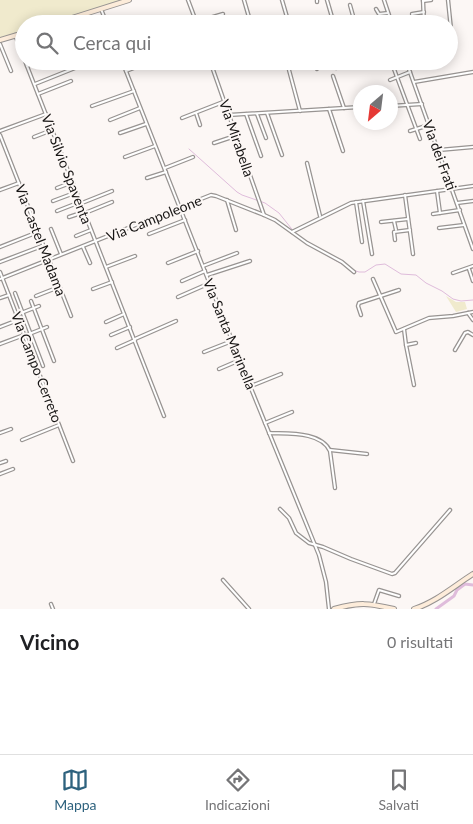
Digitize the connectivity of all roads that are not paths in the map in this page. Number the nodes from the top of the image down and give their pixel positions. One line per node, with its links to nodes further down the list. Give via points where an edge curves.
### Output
1 (129, 0): 11 (main road)
2 (188, 0): 19 (street)
3 (244, 0): 21 (street)
4 (282, 0): 22 (street)
5 (327, 0): 23 (street)
6 (384, 0): 14 (street)
7 (423, 0): 8 (street); 13 (street)
8 (431, 0)
9 (448, 0): 25 (street)
10 (350, 5): 24 (street)
11 (101, 9): 17 (main road); 18 (street)
12 (376, 10): 14 (street, via 379,14)
13 (424, 12): 16 (street)
14 (388, 13)
15 (223, 14): 20 (street)
16 (412, 14)
17 (82, 15)
18 (103, 15)
19 (193, 15)
20 (220, 15)
21 (248, 15)
22 (286, 15)
23 (331, 15)
24 (353, 15)
25 (450, 15)
26 (15, 35): 27 (main road)
27 (0, 42): 34 (street)
28 (29, 70): 43 (street, Via Silvio Spaventa)
29 (70, 70): 43 (street)
30 (131, 70): 35 (street)
31 (213, 70): 46 (street, Via Mirabella)
32 (289, 70): 55 (street)
33 (394, 70): 39 (street)
34 (11, 71)
35 (126, 72): 44 (street, Via Santa Marinella)
36 (410, 72): 39 (street); 42 (street, Via dei Frati)
37 (473, 72): 42 (street)
38 (333, 76): 53 (street)
39 (397, 77): 40 (street); 47 (street)
40 (390, 80)
41 (71, 81): 45 (street)
42 (414, 82): 48 (street, Via dei Frati)
43 (34, 84): 45 (street, Via Silvio Spaventa)
44 (134, 90): 50 (street); 52 (street, Via Santa Marinella)
45 (38, 94): 58 (street, Via Silvio Spaventa)
46 (224, 102): 56 (street); 61 (street, Via Mirabella)
47 (407, 104): 48 (street); 49 (street); 67 (street)
48 (422, 104): 66 (street, Via dei Frati)
49 (398, 105)
50 (92, 106)
51 (353, 107): 53 (street)
52 (140, 108): 63 (street); 64 (street, Via Santa Marinella)
53 (344, 108): 54 (street)
54 (329, 109): 55 (street); 81 (street)
55 (300, 111): 57 (street)
56 (196, 113): 62 (street); 65 (street)
57 (267, 113): 60 (street); 82 (street)
58 (46, 114): 68 (street, Via Silvio Spaventa); 69 (street)
59 (246, 114): 60 (street); 61 (street); 83 (street)
60 (257, 114): 75 (street)
61 (229, 115): 73 (street, Via Mirabella)
62 (182, 118)
63 (110, 120)
64 (146, 123): 71 (street); 78 (street, Via Santa Marinella)
65 (200, 125)
66 (429, 125): 67 (street); 80 (street, Via dei Frati)
67 (416, 129): 70 (street); 76 (street)
68 (52, 130): 74 (street); 90 (street, Via Silvio Spaventa)
69 (0, 131)
70 (410, 131)
71 (120, 133)
72 (0, 135): 91 (street, Via Castel Madama)
73 (236, 136): 77 (street); 113 (street, Via Mirabella)
74 (34, 137)
75 (266, 138)
76 (420, 140)
77 (214, 143)
78 (155, 146): 84 (street); 87 (street, Via Santa Marinella)
79 (473, 147): 80 (street)
80 (438, 150): 94 (street, Via dei Frati)
81 (343, 151)
82 (282, 155)
83 (261, 156)
84 (125, 157)
85 (193, 157): 87 (street)
86 (307, 163): 116 (street)
87 (164, 168): 88 (street, Via Santa Marinella)
88 (166, 172): 89 (street); 108 (street, Via Santa Marinella)
89 (147, 178)
90 (73, 182): 93 (street); 98 (street, Via Silvio Spaventa)
91 (19, 183): 95 (street); 129 (street, Via Castel Madama)
92 (473, 186): 94 (street)
93 (57, 188)
94 (452, 189): 97 (street); 107 (street, Via dei Frati)
95 (0, 190)
96 (112, 191): 106 (street)
97 (437, 191): 99 (street); 112 (street)
98 (77, 192): 101 (street); 106 (street, Via Silvio Spaventa)
99 (405, 195): 102 (street); 117 (street)
100 (227, 200): 108 (street, Via Campoleone, via 210,195); 113 (street, Via Campoleone); 125 (street)
101 (53, 201)
102 (363, 201): 105 (street); 144 (street)
103 (473, 201): 107 (street)
104 (112, 202): 111 (street)
105 (356, 202): 116 (street); 136 (street)
106 (81, 203): 110 (street); 111 (street, Via Silvio Spaventa)
107 (457, 203): 109 (street, Via dei Frati)
108 (180, 208): 118 (street, Via Santa Marinella); 135 (street, Via Campoleone)
109 (460, 210): 112 (street); 121 (street, Via dei Frati)
110 (57, 211)
111 (84, 212): 115 (street); 124 (street, Via Silvio Spaventa)
112 (440, 213): 114 (street)
113 (264, 214): 128 (street, Via Campoleone)
114 (433, 214)
115 (68, 217)
116 (320, 217): 128 (street)
117 (408, 219): 119 (street); 127 (street)
118 (185, 220): 130 (street); 141 (street, Via Santa Marinella)
119 (394, 221): 120 (street); 126 (street)
120 (381, 222)
121 (464, 225): 122 (street); 131 (street, Via dei Frati)
122 (440, 228)
123 (51, 229): 143 (street)
124 (91, 230): 133 (street); 135 (street, Via Silvio Spaventa)
125 (236, 230)
126 (396, 230)
127 (410, 230): 134 (street, via 394,232); 145 (street)
128 (293, 231): 156 (street, Via Campoleone)
129 (38, 232): 137 (street, Via Castel Madama); 139 (street)
130 (149, 234)
131 (468, 234): 132 (street); 140 (street, Via dei Frati)
132 (473, 234)
133 (76, 236)
134 (395, 240)
135 (96, 241): 138 (street, Via Campoleone); 154 (street, Via Silvio Spaventa)
136 (362, 242)
137 (43, 246): 147 (street, Via Castel Madama); 149 (street)
138 (83, 246): 143 (street, Via Campoleone); 150 (street)
139 (0, 247)
140 (473, 249)
141 (198, 252): 151 (street); 152 (street, Via Santa Marinella)
142 (236, 253): 152 (street)
143 (61, 254): 147 (street, Via Campoleone)
144 (372, 254)
145 (413, 254)
146 (135, 256): 154 (street)
147 (48, 259): 161 (street, Via Campoleone); 167 (street, Via Castel Madama)
148 (250, 261): 160 (street)
149 (0, 262)
150 (90, 263)
151 (168, 263)
152 (203, 266): 157 (street, Via Santa Marinella)
153 (473, 266): 155 (street)
154 (106, 267): 165 (street, Via Silvio Spaventa)
155 (468, 268): 159 (street); 164 (street)
156 (352, 270)
157 (205, 271): 160 (street, Via Santa Marinella); 163 (street)
158 (0, 272): 161 (street, Via Campo Cerreto)
159 (453, 273)
160 (207, 276): 166 (street, Via Santa Marinella)
161 (1, 278): 171 (street, Via Campo Cerreto)
162 (373, 279): 173 (street)
163 (182, 281)
164 (473, 281)
165 (112, 282): 168 (street); 182 (street, Via Silvio Spaventa)
166 (210, 283): 174 (street); 200 (street, Via Santa Marinella)
167 (59, 287): 172 (street); 184 (street, Via Castel Madama)
168 (93, 289)
169 (399, 290): 173 (street)
170 (15, 293): 180 (street)
171 (9, 295): 175 (street); 183 (street, Via Campo Cerreto)
172 (36, 296)
173 (380, 296): 185 (street, via 359,303); 194 (street, via 396,332)
174 (178, 297)
175 (0, 298)
176 (31, 301): 178 (street)
177 (39, 306): 178 (street)
178 (34, 308): 180 (street); 193 (street)
179 (473, 312): 181 (street)
180 (22, 313): 183 (street); 195 (street)
181 (468, 313): 187 (street); 194 (street, via 430,318)
182 (124, 314): 189 (street); 192 (street, Via Silvio Spaventa)
183 (16, 315): 186 (street, Via Campo Cerreto)
184 (71, 316)
185 (361, 316)
186 (18, 320): 190 (street); 196 (street, Via Campo Cerreto)
187 (473, 320)
188 (176, 321): 199 (street)
189 (106, 322)
190 (0, 327)
191 (47, 327): 193 (street)
192 (130, 327): 197 (street); 199 (street, Via Silvio Spaventa)
193 (42, 329): 195 (street); 208 (street)
194 (404, 329): 203 (street)
195 (30, 334): 196 (street); 209 (street)
196 (24, 335): 202 (street); 217 (street, Via Campo Cerreto)
197 (111, 335)
198 (473, 335): 205 (street, via 465,333)
199 (135, 340): 204 (street); 215 (street, Via Silvio Spaventa)
200 (233, 341): 206 (street); 207 (street, Via Santa Marinella)
201 (416, 342): 203 (street)
202 (0, 344)
203 (406, 345): 213 (street)
204 (117, 348)
205 (455, 350)
206 (204, 352)
207 (240, 360): 210 (street); 212 (street, Via Santa Marinella)
208 (54, 361)
209 (43, 366)
210 (220, 369)
211 (281, 374): 212 (street)
212 (250, 386): 216 (street, Via Santa Marinella)
213 (414, 386)
214 (292, 412): 216 (street)
215 (164, 416)
216 (265, 423): 219 (street, Via Santa Marinella)
217 (59, 425): 221 (street); 225 (street, Via Campo Cerreto)
218 (11, 429): 220 (street)
219 (269, 432): 222 (street, via 310,436); 232 (street, Via Santa Marinella)
220 (0, 434)
221 (22, 440)
222 (330, 450): 223 (street); 229 (street)
223 (367, 454)
224 (6, 461): 226 (street)
225 (73, 461)
226 (0, 463)
227 (13, 469): 228 (street)
228 (0, 474)
229 (335, 488)
230 (280, 509): 232 (street, via 296,533)
231 (450, 510): 232 (street, via 394,574)
232 (315, 545): 241 (street, Via Santa Marinella, via 326,581)
233 (473, 574): 244 (main road)
234 (223, 580): 240 (street)
235 (399, 596): 237 (street, via 379,590)
236 (51, 604): 239 (street)
237 (374, 604): 238 (main road); 243 (main road)
238 (345, 608): 242 (main road)
239 (53, 609)
240 (249, 609)
241 (329, 609)
242 (334, 609)
243 (394, 609)
244 (414, 609)

